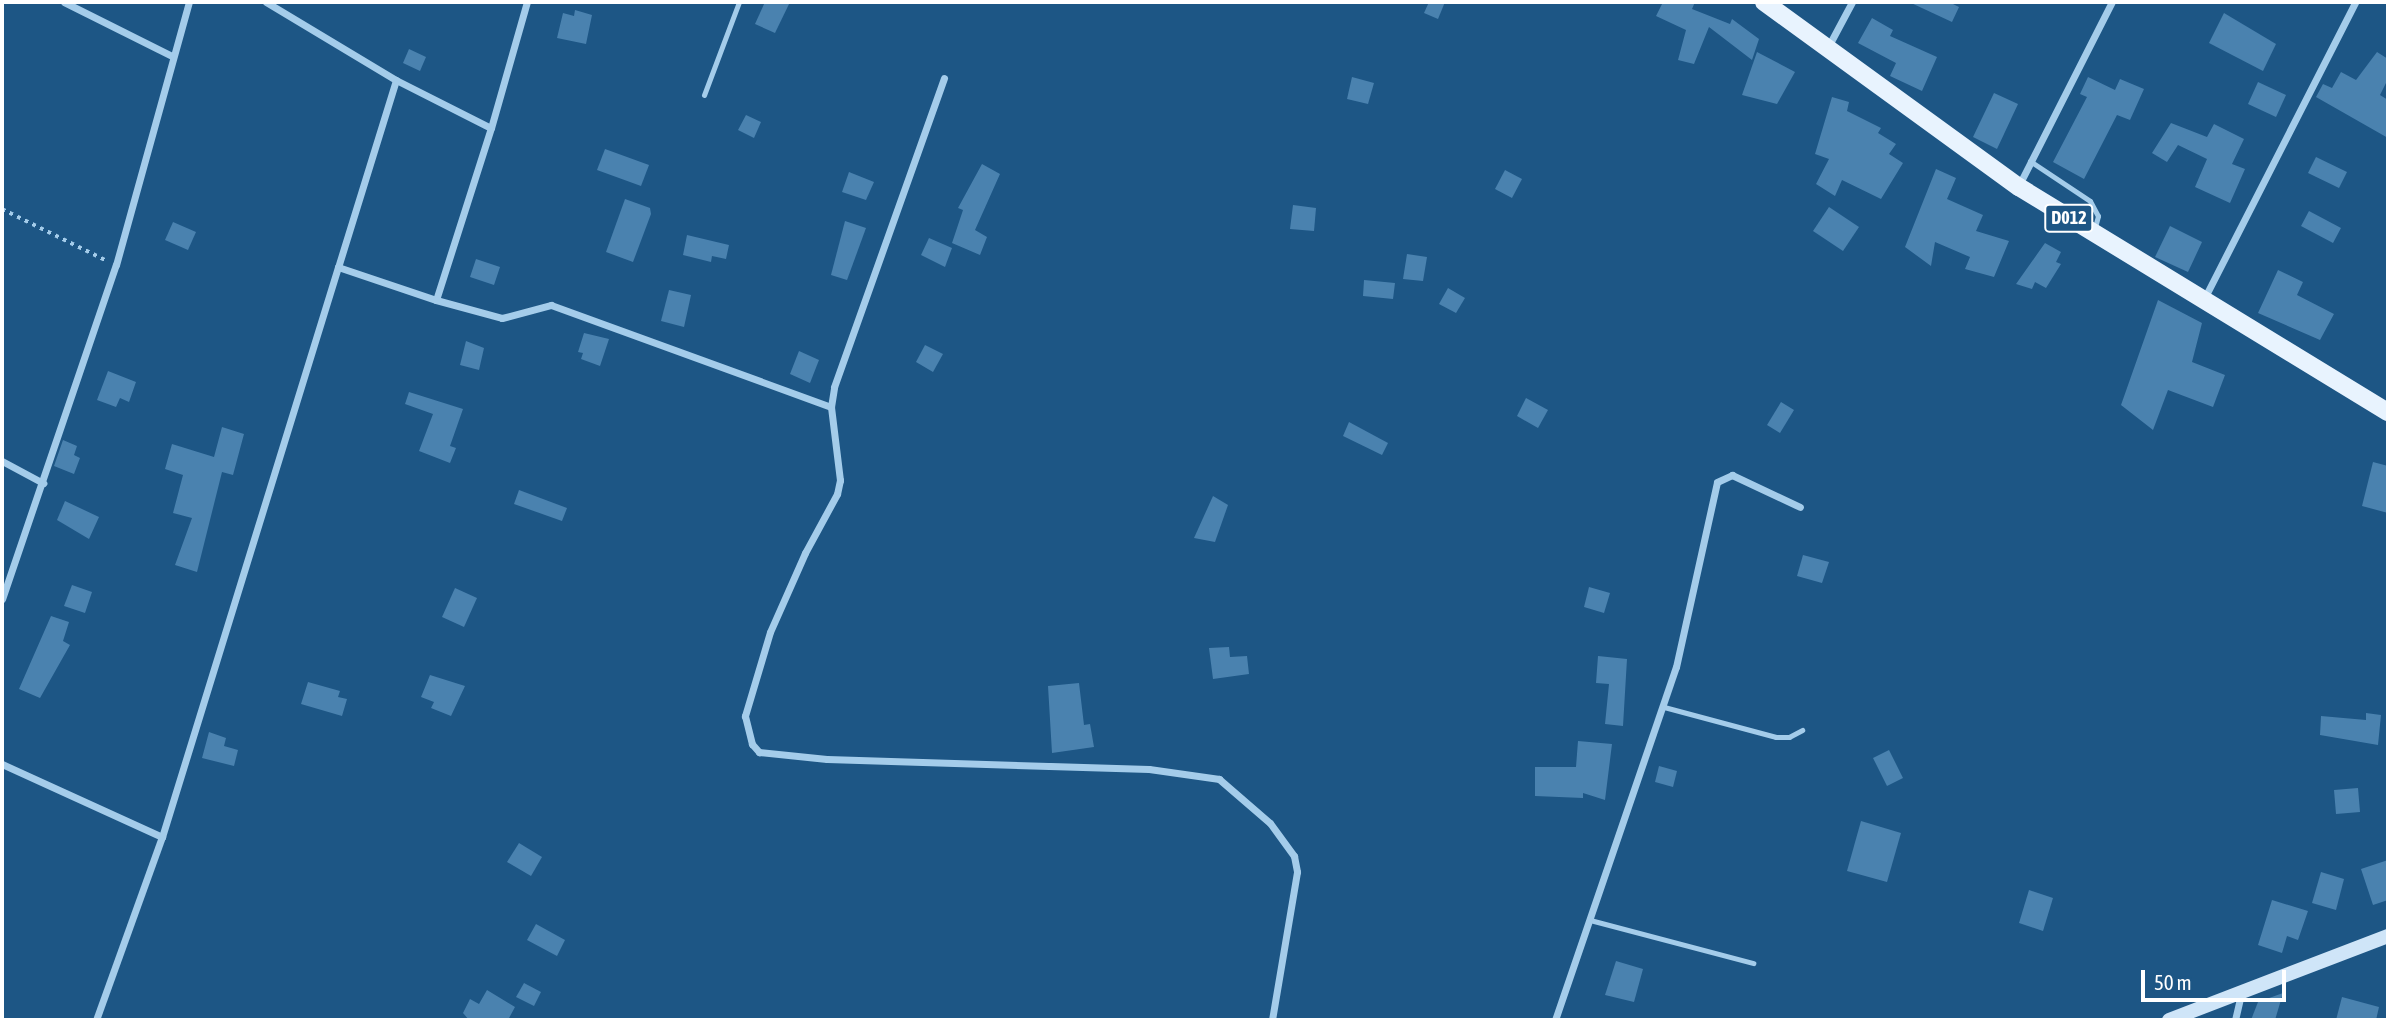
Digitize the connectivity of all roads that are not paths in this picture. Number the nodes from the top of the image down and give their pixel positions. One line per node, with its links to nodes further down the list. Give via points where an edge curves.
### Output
1 (64, 2): 11 (street)
2 (189, 2): 11 (street)
3 (266, 2): 13 (street)
4 (527, 2): 15 (street)
5 (739, 2): 14 (lane)
6 (1764, 2): 10 (main road, D012)
7 (1852, 2): 10 (street)
8 (2112, 2): 16 (street)
9 (2355, 2): 21 (street)
10 (1828, 48): 17 (main road, D012)
11 (172, 56): 25 (street, via 116,265)
12 (944, 78): 22 (street, via 834,387)
13 (396, 80): 15 (street); 19 (street)
14 (704, 95)
15 (491, 128): 20 (street)
16 (2030, 161): 17 (street); 18 (lane, via 2090,201 2098,216)
17 (2019, 187): 18 (main road, D012)
18 (2093, 234): 21 (main road, D012)
19 (338, 267): 20 (street); 31 (street)
20 (436, 300): 22 (street, via 502,318 551,305)
21 (2203, 302): 23 (main road, D012)
22 (831, 407): 37 (street, via 840,480 837,494 770,632 745,716 752,744 759,752 827,759 1149,769 1219,779 1270,823 1294,856 1297,872)
23 (2388, 412)
24 (2, 461): 25 (street)
25 (43, 483): 27 (street)
26 (1800, 507): 28 (street, via 1732,475 1717,482)
27 (2, 599)
28 (1664, 707): 29 (lane, via 1776,737); 32 (street)
29 (1802, 730)
30 (2, 764): 31 (street)
31 (162, 836): 36 (street)
32 (1590, 920): 34 (lane); 38 (street)
33 (2388, 936): 35 (street)
34 (1753, 963)
35 (2241, 995): 39 (street); 40 (street)
36 (96, 1020)
37 (1272, 1020)
38 (1555, 1020)
39 (2169, 1020)
40 (2235, 1020)

